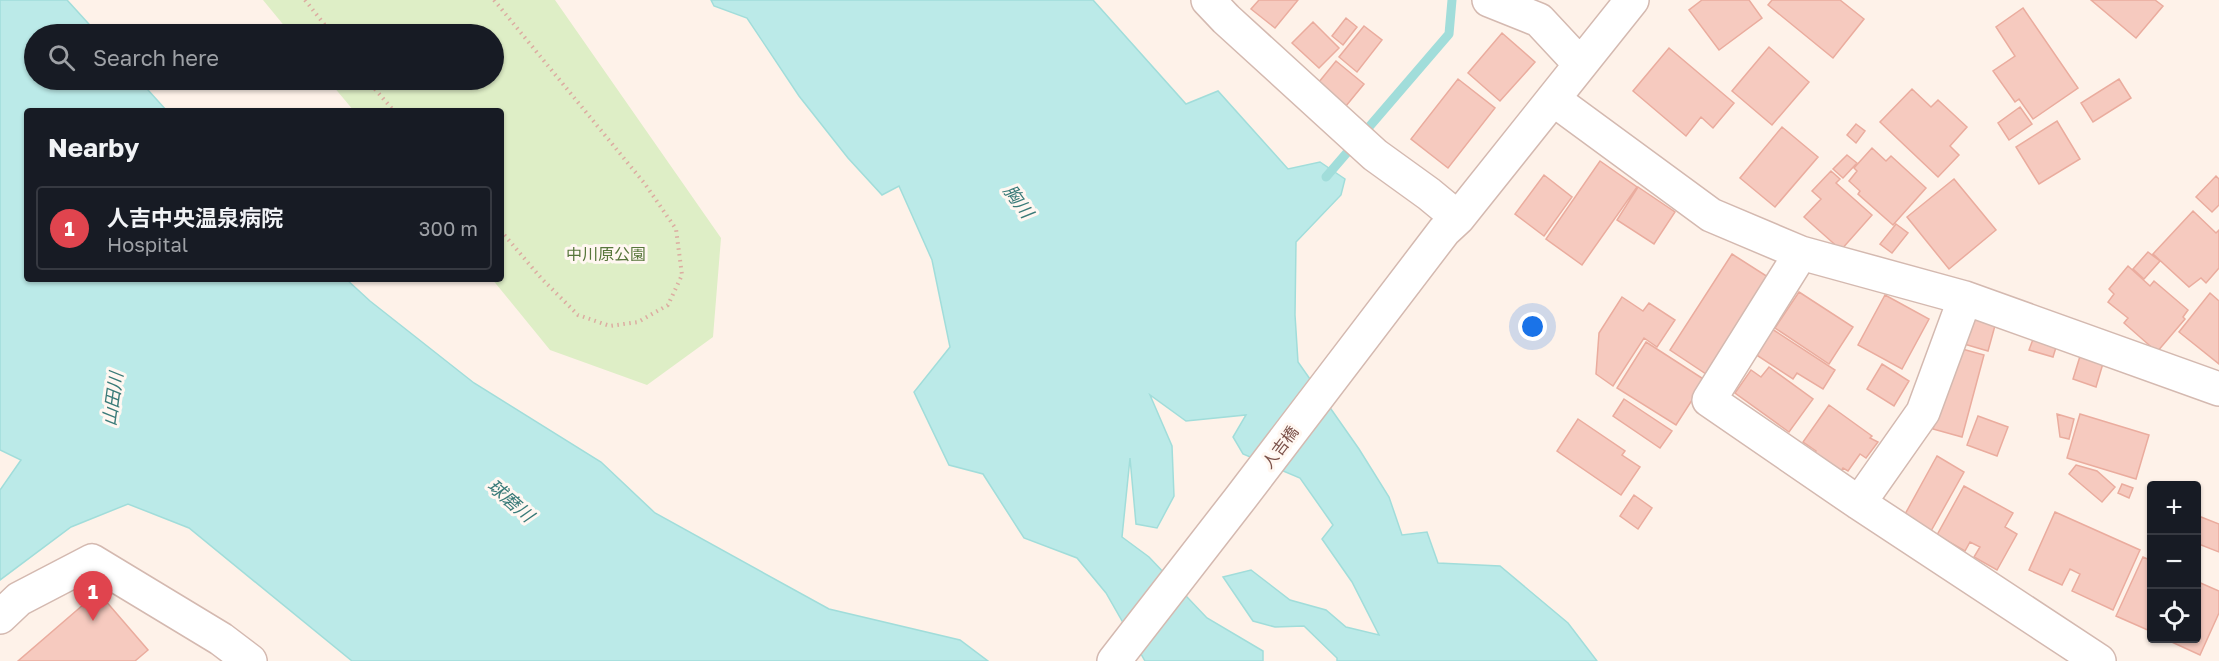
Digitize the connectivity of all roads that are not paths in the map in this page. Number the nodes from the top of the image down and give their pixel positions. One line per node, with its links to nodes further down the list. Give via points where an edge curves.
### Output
1 (1208, 0): 6 (street, via 1375,155 1429,194)
2 (1489, 0): 4 (street, via 1539,20)
3 (1632, 0): 4 (street, 人吉橋)
4 (1580, 64): 5 (street, 人吉橋)
5 (1553, 99): 6 (street, 人吉橋); 7 (street, via 1711,214)
6 (1451, 225): 13 (street, 人吉橋)
7 (1801, 253): 8 (street); 10 (street, via 1709,400)
8 (1965, 298): 9 (street); 10 (street, via 1923,412)
9 (2219, 389)
10 (1859, 502): 14 (street)
11 (0, 617): 12 (street, via 19,599 92,561 221,639)
12 (250, 661)
13 (1114, 661)
14 (2099, 661)

